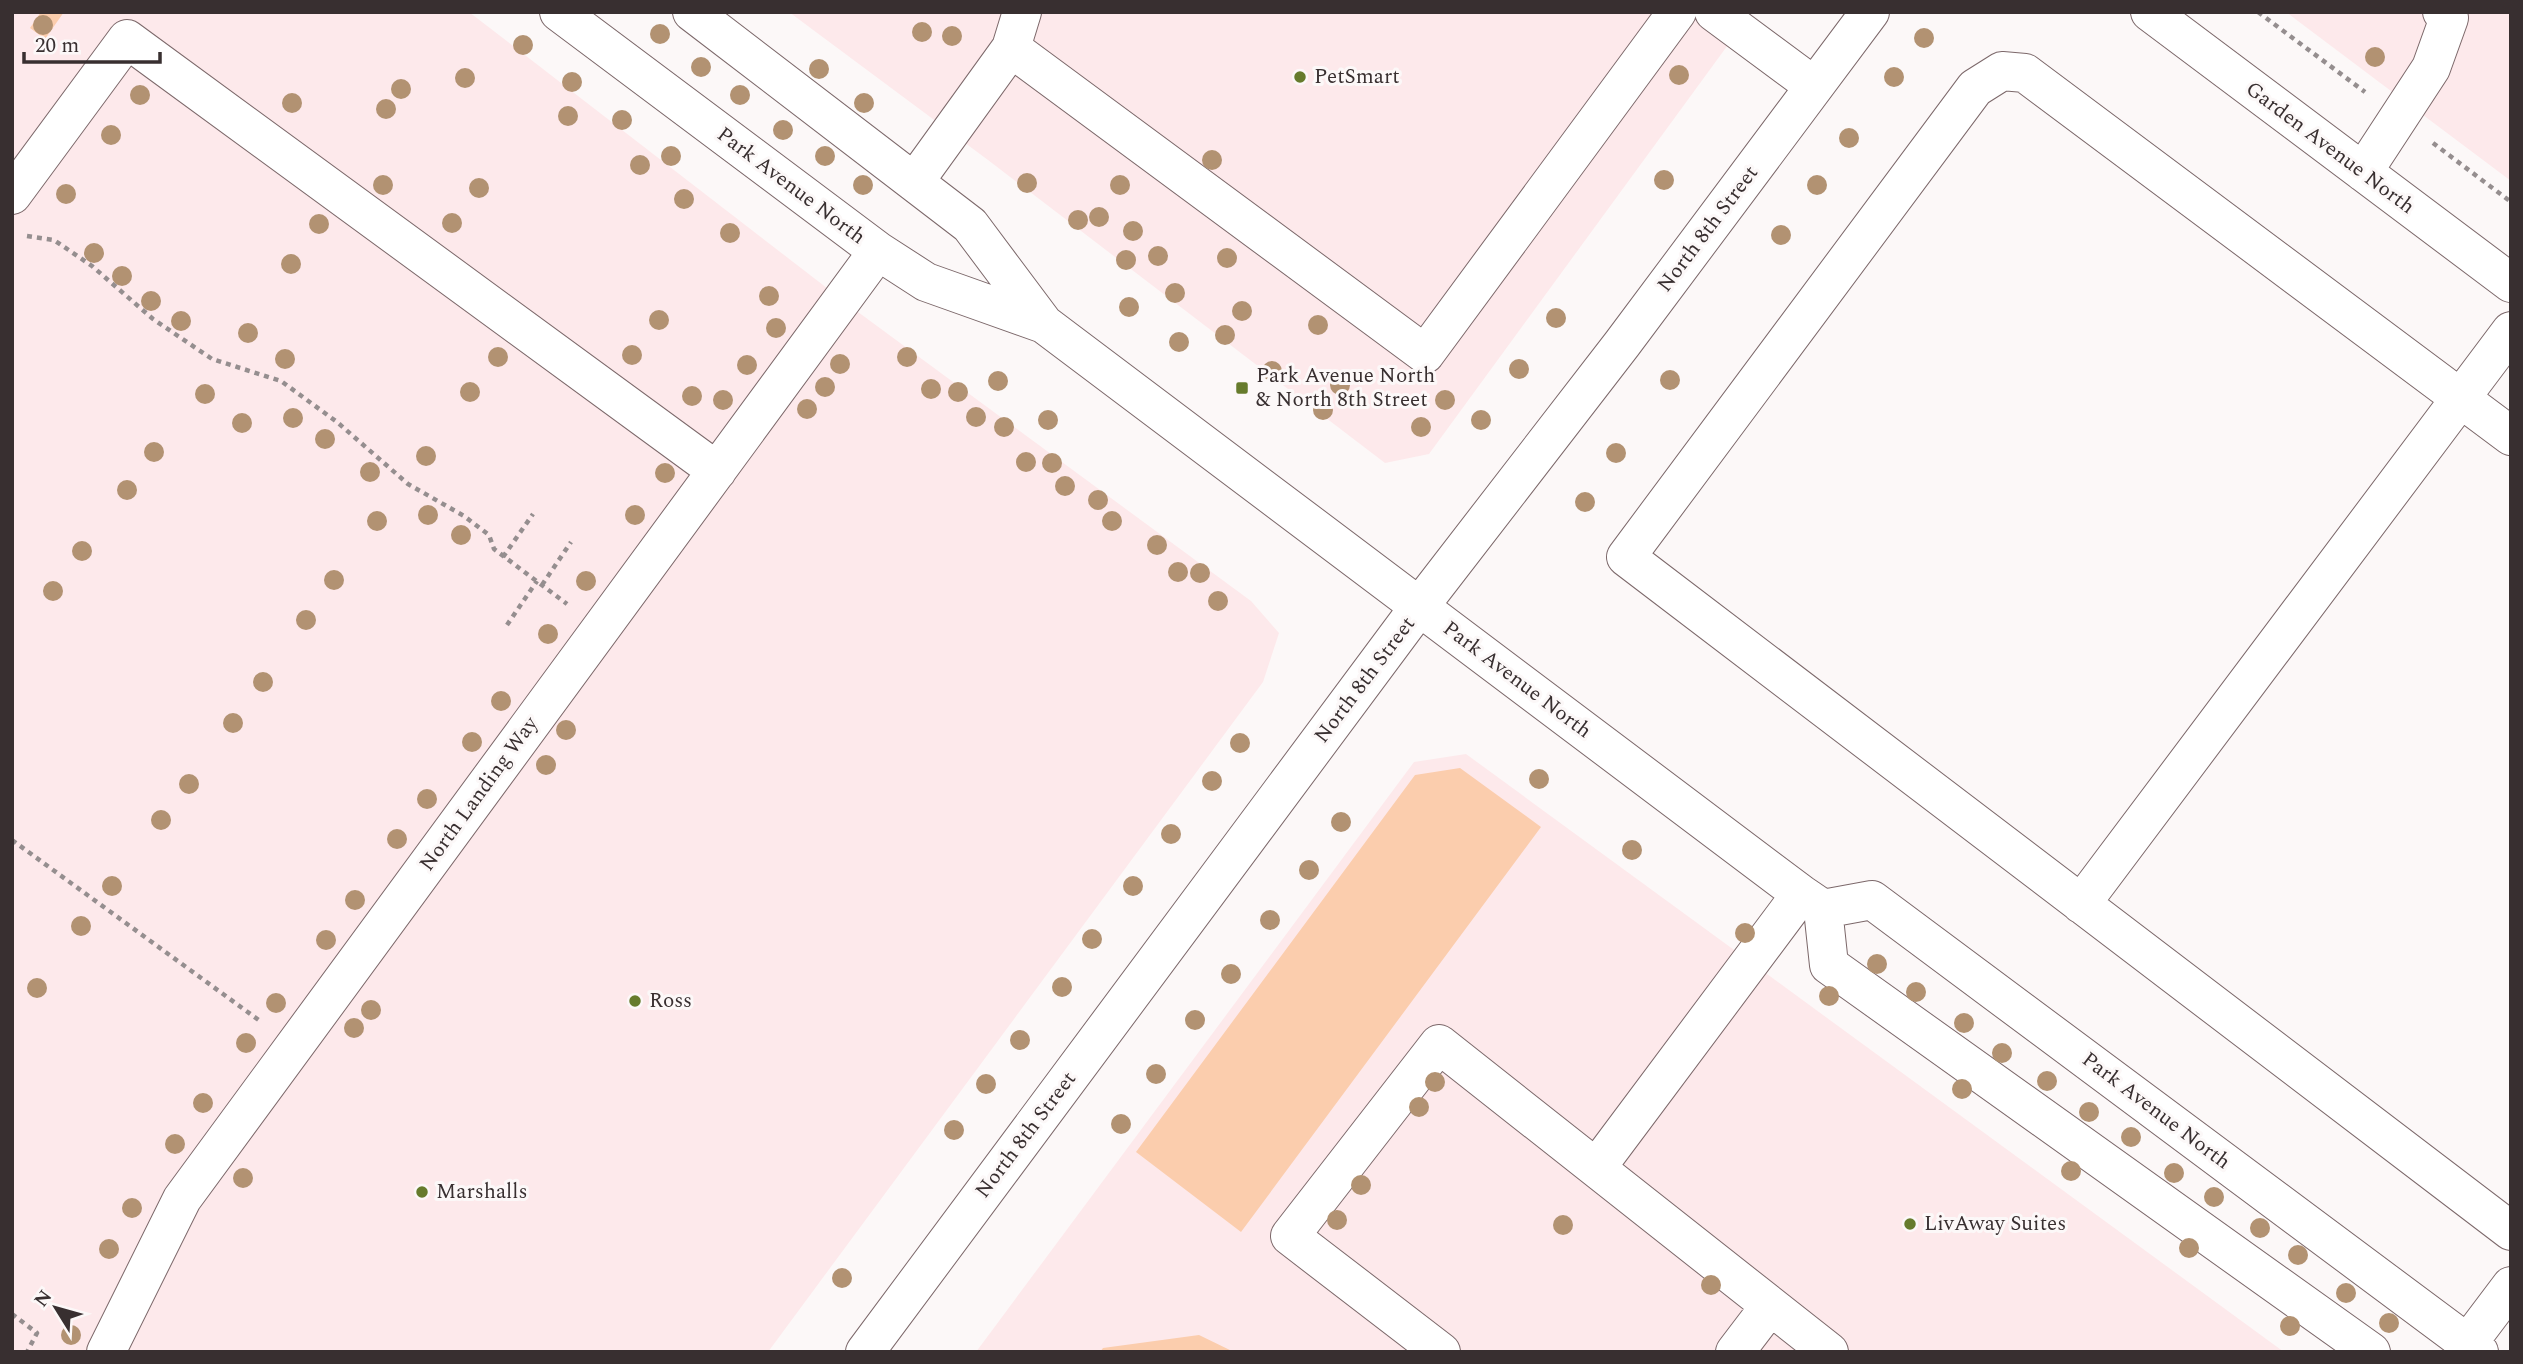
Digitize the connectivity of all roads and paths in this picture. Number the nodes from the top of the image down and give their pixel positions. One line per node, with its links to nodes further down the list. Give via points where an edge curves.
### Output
1 (559, 12): 15 (street, Park Avenue North)
2 (692, 12): 12 (street, Park Avenue North)
3 (1022, 12): 9 (street)
4 (1677, 12): 9 (street, via 1425,354)
5 (1714, 12): 10 (street)
6 (1870, 12): 10 (street, North 8th Street)
7 (2150, 12): 11 (street, Garden Avenue North)
8 (2442, 12): 11 (street, via 2449,18 2431,68)
9 (1011, 48): 12 (street)
10 (1814, 86): 26 (street, North 8th Street)
11 (2363, 172): 16 (street, Garden Avenue North)
12 (915, 181): 17 (street, Park Avenue North, via 970,225)
13 (12, 195): 21 (street, via 127,39)
14 (23, 235): 24 (path, via 54,240 153,319 212,359 281,381 408,484 489,535)
15 (878, 251): 17 (street, Park Avenue North, via 926,282); 21 (street, North Landing Way)
16 (2511, 283)
17 (1044, 324): 26 (street, Park Avenue North)
18 (2511, 331): 19 (street)
19 (2460, 398): 20 (street); 31 (street); 31 (street, via 2025,73 2002,71 1975,88 1626,557)
20 (2511, 436)
21 (717, 471): 40 (street, North Landing Way, via 182,1199)
22 (533, 514): 24 (path)
23 (571, 542): 25 (path)
24 (503, 557): 25 (path)
25 (539, 583): 27 (path); 28 (path)
26 (1419, 607): 30 (street, Park Avenue North); 41 (street, North 8th Street)
27 (573, 608)
28 (507, 625)
29 (12, 840): 32 (path)
30 (1812, 902): 33 (street); 38 (street, Park Avenue North, via 1872,900); 45 (street, via 1829,965)
31 (2081, 904): 34 (street)
32 (269, 1027)
33 (1597, 1167): 36 (street); 42 (street, via 1439,1044 1290,1236)
34 (2511, 1231)
35 (2511, 1286): 38 (street)
36 (1770, 1307): 43 (street); 44 (street)
37 (12, 1314): 39 (path, via 37,1333)
38 (2474, 1348)
39 (27, 1352)
40 (106, 1352)
41 (865, 1352)
42 (1441, 1352)
43 (1735, 1352)
44 (1829, 1352)
45 (2371, 1352)

